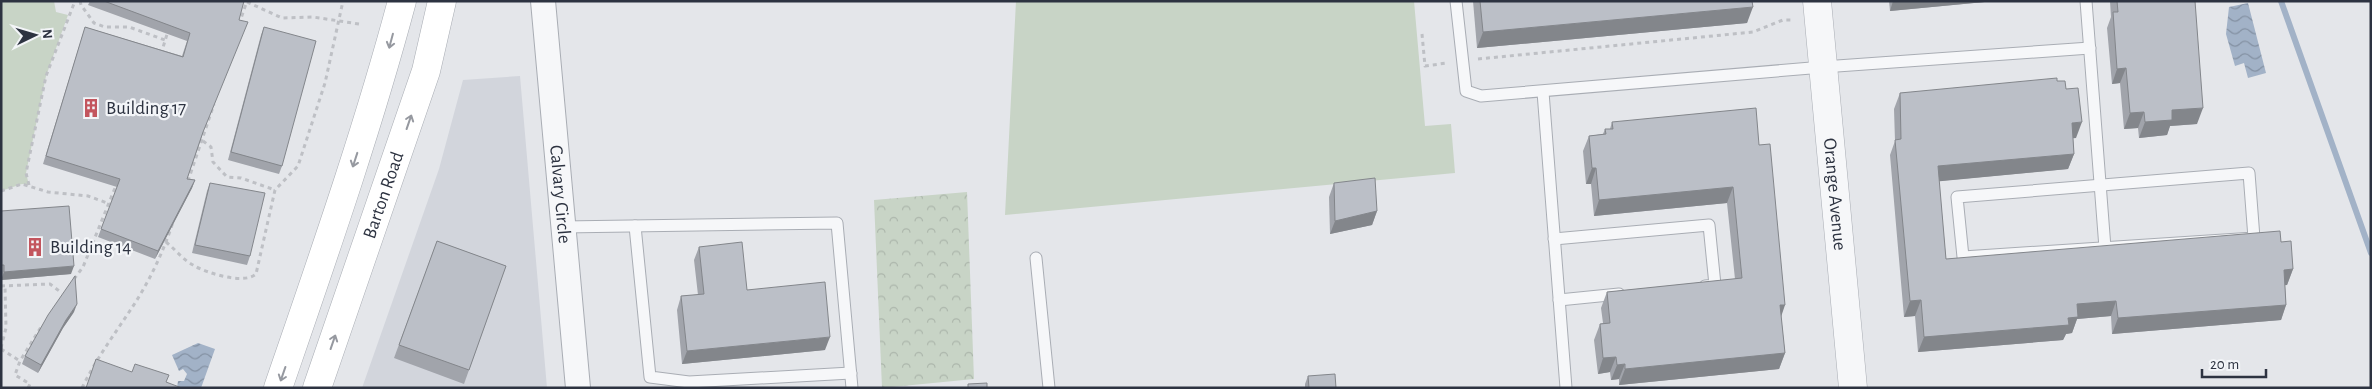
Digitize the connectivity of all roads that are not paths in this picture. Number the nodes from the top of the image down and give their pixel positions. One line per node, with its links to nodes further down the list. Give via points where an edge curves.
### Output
1 (402, 1): 20 (main road, Barton Road, one-way to 20, via 375,99)
2 (442, 1): 21 (main road, Barton Road, one-way to 2, via 426,71)
3 (542, 1): 11 (street, Calvary Circle)
4 (1456, 1): 9 (lane, via 1466,92 1481,96)
5 (1817, 1): 8 (street, Orange Avenue)
6 (2086, 1): 7 (lane)
7 (2090, 48): 8 (lane); 10 (lane)
8 (1823, 67): 9 (lane); 26 (street, Orange Avenue)
9 (1543, 92): 13 (lane)
10 (2100, 185): 14 (lane); 14 (lane, via 1958,198 1963,257); 14 (lane, via 2249,173 2254,238)
11 (563, 226): 12 (lane); 22 (street, Calvary Circle)
12 (636, 226): 19 (lane, via 837,223); 19 (lane, via 650,377 689,382)
13 (1554, 239): 16 (lane, via 1709,225 1715,285); 18 (lane)
14 (2105, 248)
15 (1036, 258): 24 (lane)
16 (1695, 287)
17 (1627, 293): 18 (lane)
18 (1559, 300): 25 (lane)
19 (851, 373): 23 (lane)
20 (278, 388)
21 (317, 388)
22 (578, 388)
23 (852, 388)
24 (1049, 388)
25 (1566, 388)
26 (1853, 388)

